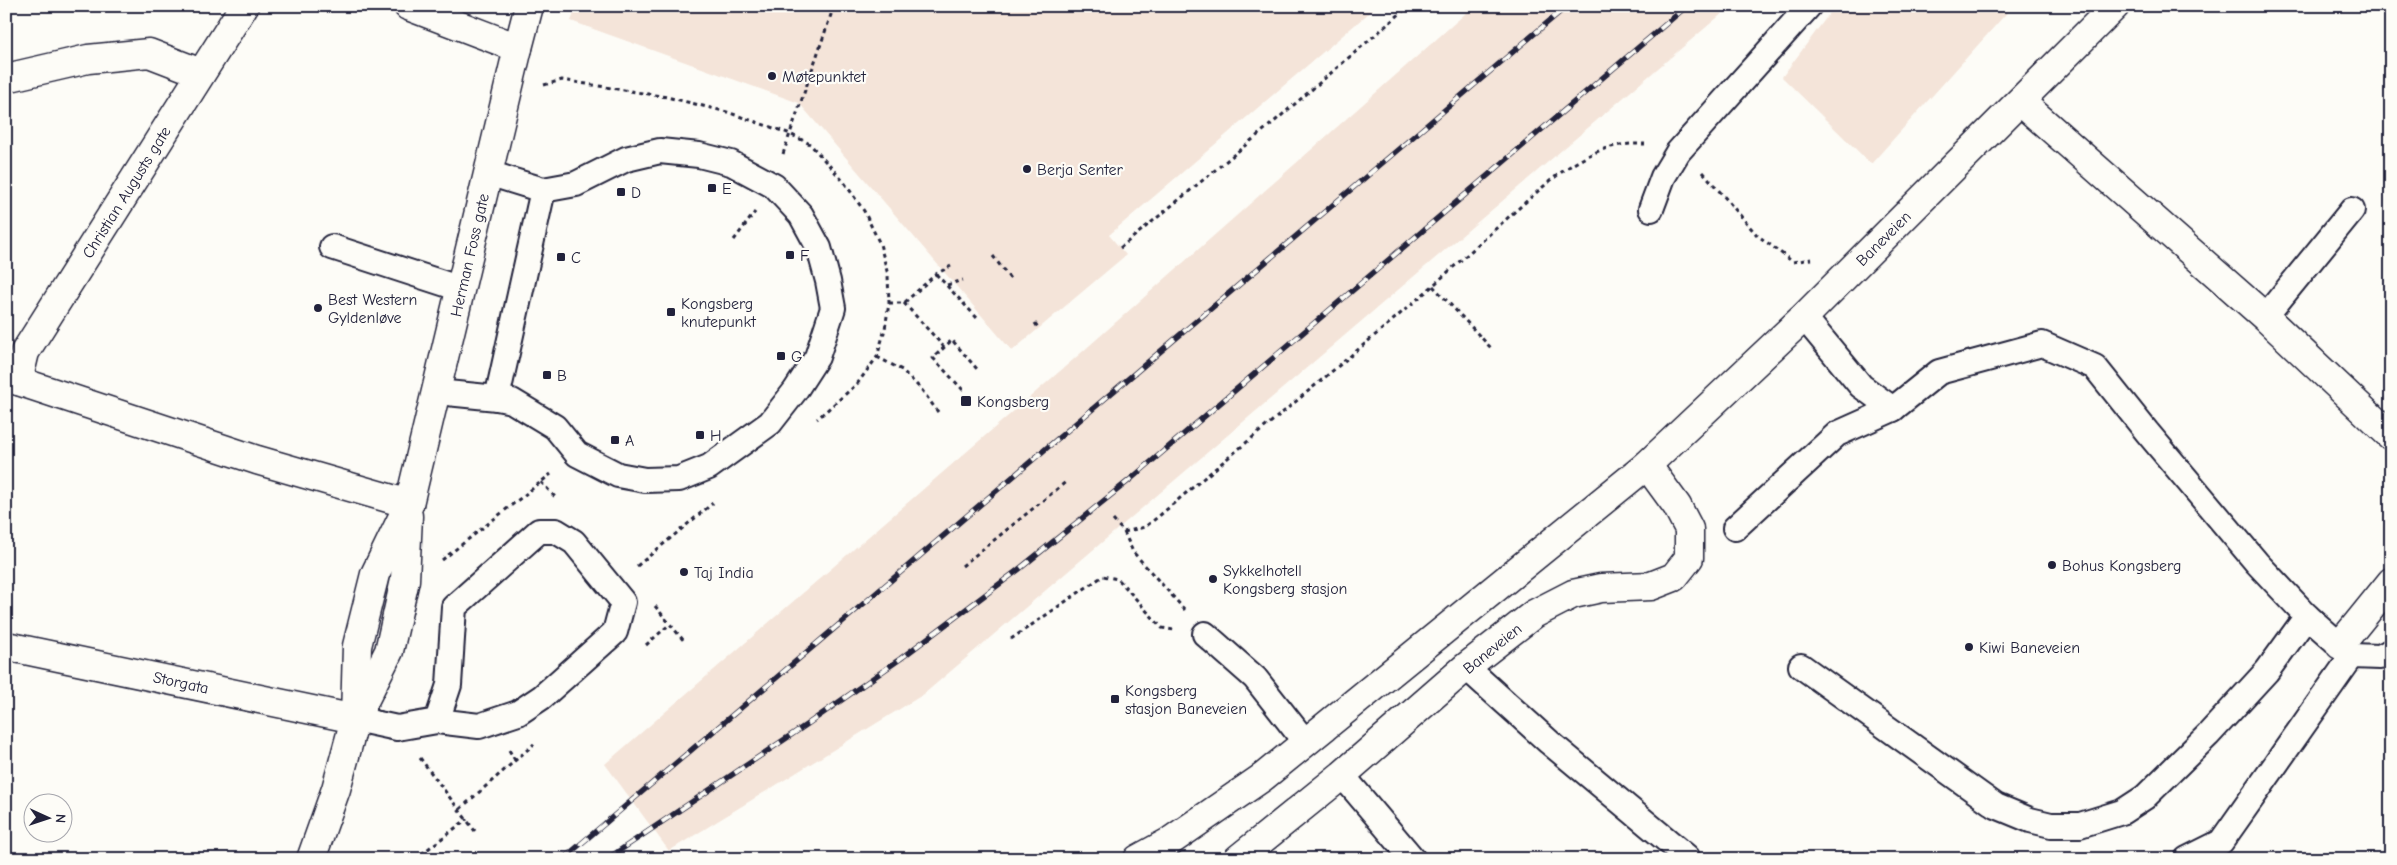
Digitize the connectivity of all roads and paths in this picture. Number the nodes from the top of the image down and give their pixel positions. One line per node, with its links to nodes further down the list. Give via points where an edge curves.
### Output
1 (244, 6): 9 (street, Christian Augusts gate)
2 (408, 6): 8 (street)
3 (529, 6): 8 (street, Herman Foss gate)
4 (834, 6): 13 (path)
5 (1409, 6): 21 (path)
6 (1809, 6): 17 (lane, via 1678,152 1663,177)
7 (2115, 6): 12 (street, Baneveien)
8 (518, 48): 14 (street, Herman Foss gate)
9 (201, 73): 10 (street, via 150,53 88,59); 42 (street, Christian Augusts gate, via 25,352)
10 (6, 78)
11 (536, 88): 13 (path, via 562,80 666,97 727,112)
12 (2021, 102): 33 (street, Baneveien); 34 (street)
13 (788, 133): 15 (path); 31 (path, via 810,144 844,182 864,211 880,244 888,275)
14 (488, 173): 16 (lane); 29 (street, Herman Foss gate)
15 (774, 186): 16 (lane, via 731,163 699,155 660,151 626,159 576,184); 19 (path); 45 (lane, via 801,215 819,248 833,308 817,357 770,423 709,467 679,479 645,480 618,475 577,454 555,427 519,405)
16 (543, 190): 45 (lane)
17 (1651, 209)
18 (2352, 210): 34 (lane)
19 (734, 240)
20 (332, 247): 29 (lane)
21 (1120, 248)
22 (993, 256): 26 (path)
23 (951, 266): 24 (path)
24 (936, 274): 27 (path); 32 (path)
25 (963, 280): 27 (path)
26 (1011, 280)
27 (947, 284): 35 (path)
28 (1433, 286): 39 (path)
29 (461, 289): 44 (street, Herman Foss gate)
30 (1428, 289): 58 (path, via 1159,516 1145,527)
31 (889, 303): 32 (path); 40 (path)
32 (904, 303): 38 (path)
33 (1804, 317): 46 (lane, via 1862,386); 50 (street, Baneveien)
34 (2265, 317): 49 (street)
35 (978, 319)
36 (1035, 323): 37 (path)
37 (1040, 329)
38 (944, 348): 41 (path, via 952,340); 43 (path, via 933,358)
39 (1491, 348)
40 (877, 357): 47 (path, via 902,370); 48 (path, via 857,384)
41 (977, 369)
42 (12, 379): 55 (street, Christian Augusts gate, via 138,422)
43 (963, 390)
44 (437, 392): 45 (lane); 55 (street, Herman Foss gate)
45 (497, 398)
46 (1893, 409): 57 (lane, via 1837,434); 63 (lane, via 1939,372 2042,344 2095,367 2257,563)
47 (938, 412)
48 (814, 421)
49 (2391, 436)
50 (1647, 465): 70 (street, Baneveien, via 1689,529 1689,558 1674,577 1651,586 1601,588 1573,594 1534,614); 74 (street, Baneveien)
51 (1066, 481): 59 (path)
52 (541, 482): 54 (path)
53 (719, 498): 60 (path)
54 (559, 501)
55 (409, 504): 71 (street, Herman Foss gate, via 375,574 357,646)
56 (1113, 520): 58 (path)
57 (1735, 528)
58 (1124, 532): 62 (path, via 1133,552)
59 (962, 566)
60 (636, 567)
61 (2391, 582): 67 (street)
62 (1170, 594)
63 (2307, 616): 67 (lane); 69 (lane, via 2267,671 2169,775 2122,812 2080,825 2051,825 1996,806)
64 (1205, 634): 65 (path, via 1162,628 1118,579 1103,576); 74 (lane, via 1255,678)
65 (1011, 639)
66 (6, 646): 71 (street, Storgata)
67 (2346, 651): 68 (lane, via 2380,657); 84 (lane, via 2221,842)
68 (2391, 651)
69 (1801, 666)
70 (1466, 668): 75 (street, Baneveien); 78 (lane)
71 (355, 719): 73 (lane); 79 (street, Herman Foss gate, via 336,789)
72 (437, 721): 72 (lane, via 449,685 454,607 539,531 556,531 574,542 623,602 615,632 542,697 518,714 479,726); 73 (lane)
73 (397, 728): 76 (path)
74 (1306, 743): 81 (street, Baneveien, via 1184,832)
75 (1342, 775): 82 (street, Baneveien); 83 (lane)
76 (467, 818): 77 (path); 80 (path)
77 (475, 831)
78 (1687, 857)
79 (311, 859)
80 (415, 859)
81 (1138, 859)
82 (1238, 859)
83 (1412, 859)
84 (2187, 859)

